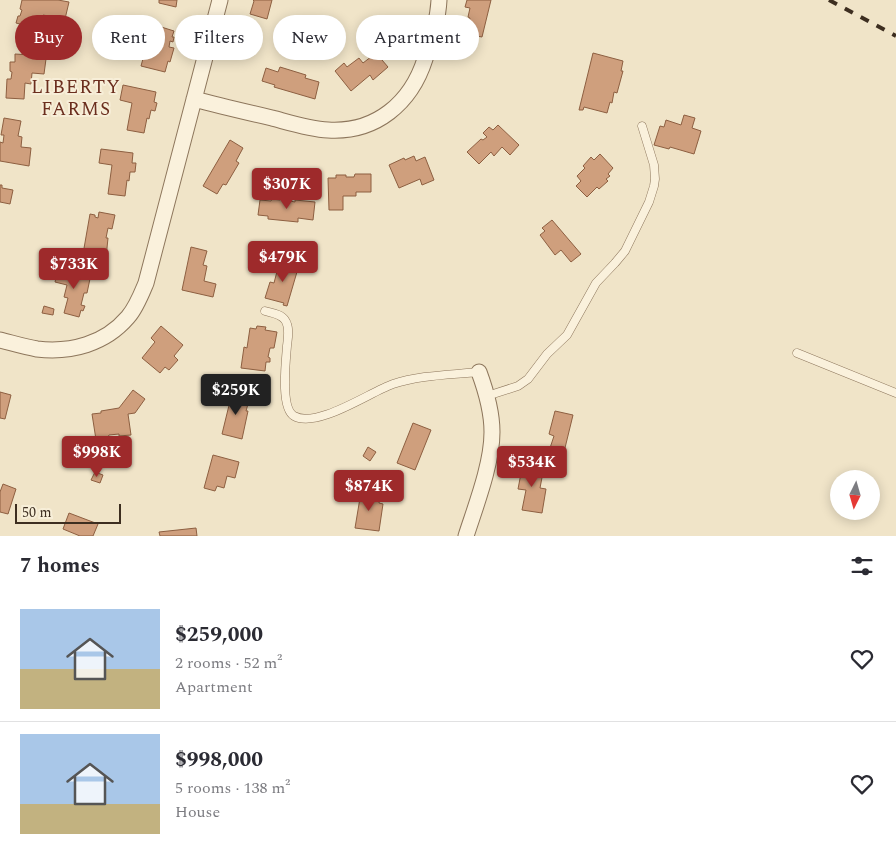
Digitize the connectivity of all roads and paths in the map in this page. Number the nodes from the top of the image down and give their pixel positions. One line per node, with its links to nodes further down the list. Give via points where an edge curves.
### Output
1 (220, 0): 3 (street)
2 (439, 0): 3 (street, via 434,32 413,86 400,104 374,121 352,128 328,130)
3 (194, 99): 6 (street, via 146,284 128,317 97,341 78,348 38,349)
4 (642, 126): 10 (lane, via 655,179 649,202 625,251 596,283 567,335 542,359 528,379 518,386)
5 (265, 310): 8 (lane, via 281,316 287,323 286,400 289,412 294,416 311,418 333,412 382,388 412,379)
6 (0, 340)
7 (797, 353): 9 (lane)
8 (479, 372): 10 (street)
9 (896, 393)
10 (487, 396): 11 (street, via 492,426 490,453)
11 (466, 536)

